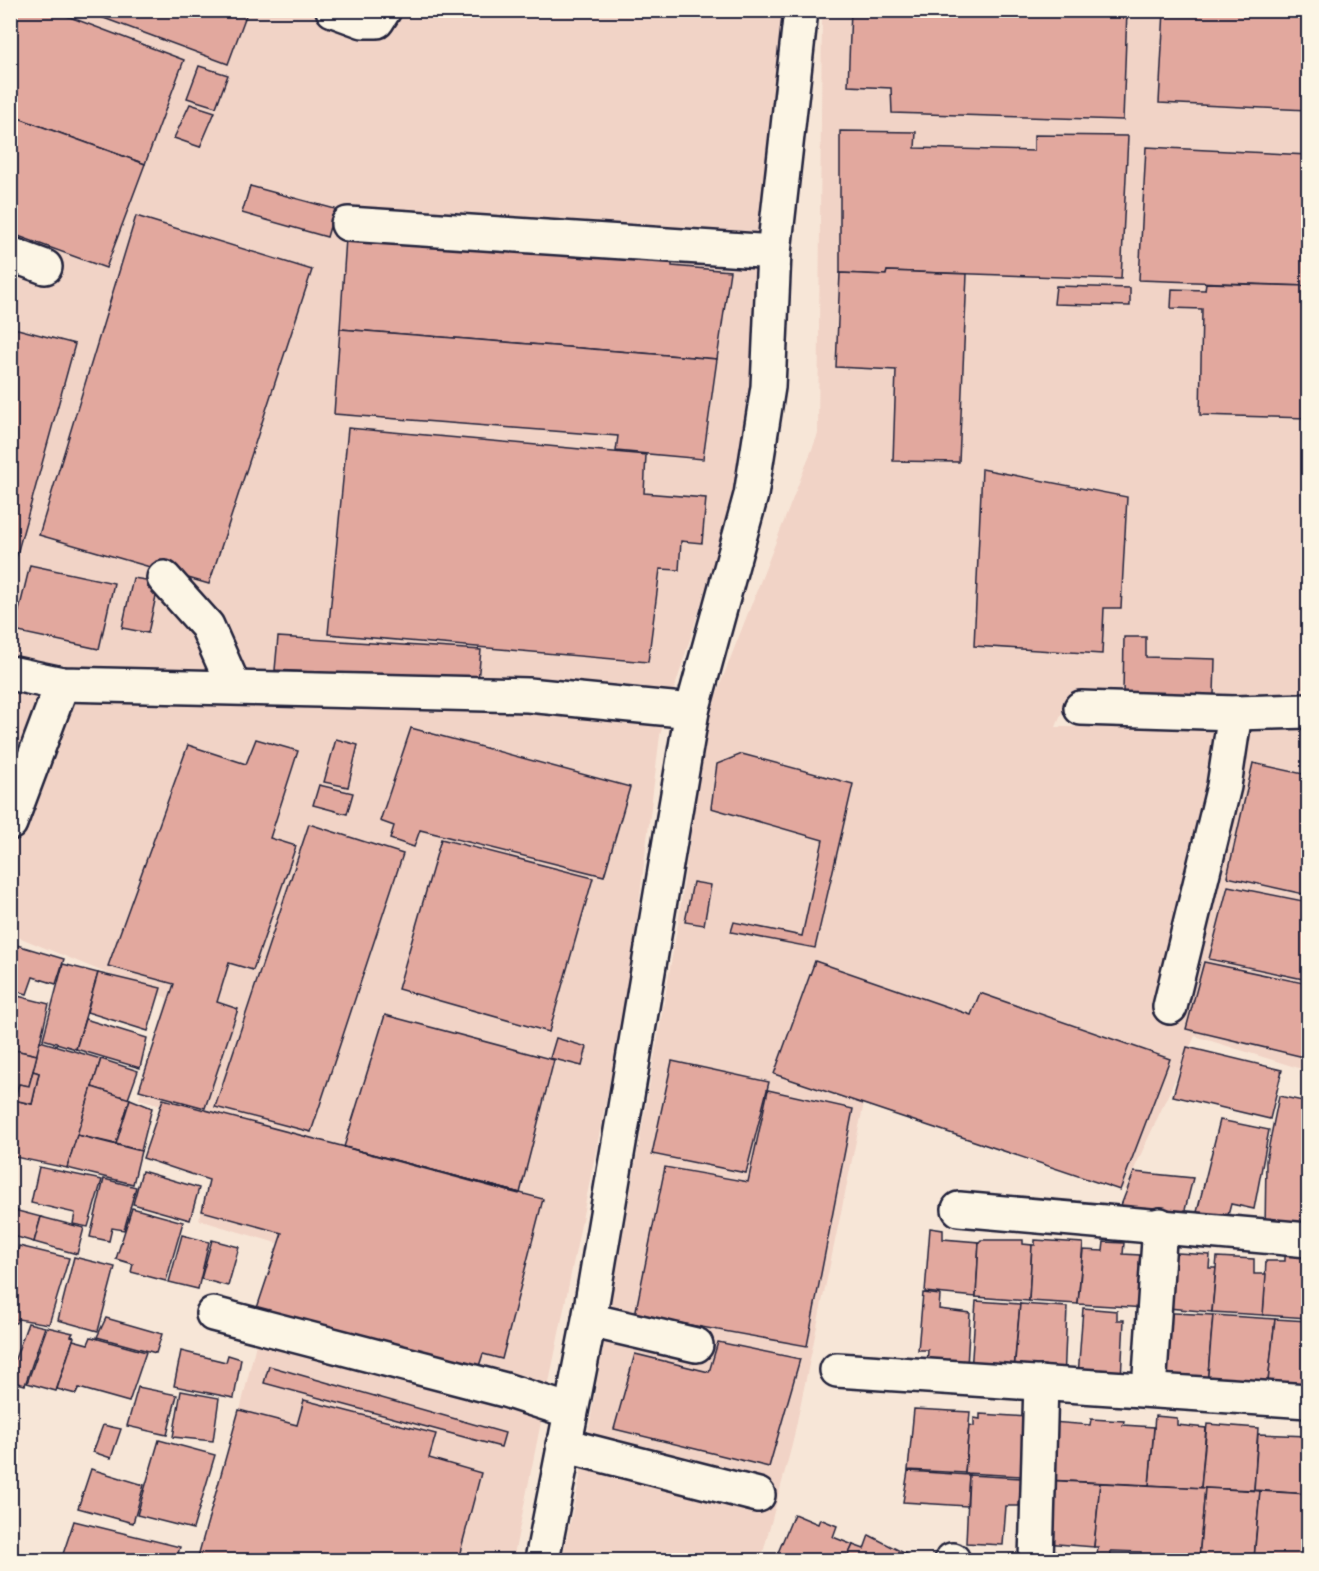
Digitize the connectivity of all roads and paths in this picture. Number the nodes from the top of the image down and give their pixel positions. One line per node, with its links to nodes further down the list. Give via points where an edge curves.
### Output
1 (333, 10): 2 (street, via 368,22 377,21)
2 (384, 10)
3 (801, 10): 5 (street)
4 (348, 224): 5 (street)
5 (774, 252): 13 (street, via 768,387 751,495)
6 (10, 255): 7 (street)
7 (45, 267)
8 (164, 578): 11 (street, via 207,626)
9 (10, 673): 10 (street)
10 (62, 684): 11 (street); 16 (street)
11 (234, 687): 13 (street, via 528,694)
12 (1081, 708): 15 (street)
13 (692, 711): 22 (street)
14 (1308, 711): 15 (street)
15 (1235, 713): 17 (street, via 1224,786)
16 (10, 823)
17 (1170, 1007)
18 (959, 1209): 19 (street)
19 (1160, 1225): 20 (street); 26 (street)
20 (1308, 1240)
21 (213, 1314): 28 (street, via 505,1390)
22 (589, 1320): 23 (street); 28 (street)
23 (696, 1345)
24 (837, 1370): 25 (street)
25 (1041, 1383): 26 (street); 32 (street)
26 (1149, 1390): 27 (street)
27 (1308, 1401)
28 (570, 1411): 29 (street)
29 (563, 1445): 30 (street); 31 (street)
30 (758, 1495)
31 (542, 1560)
32 (1036, 1560)

